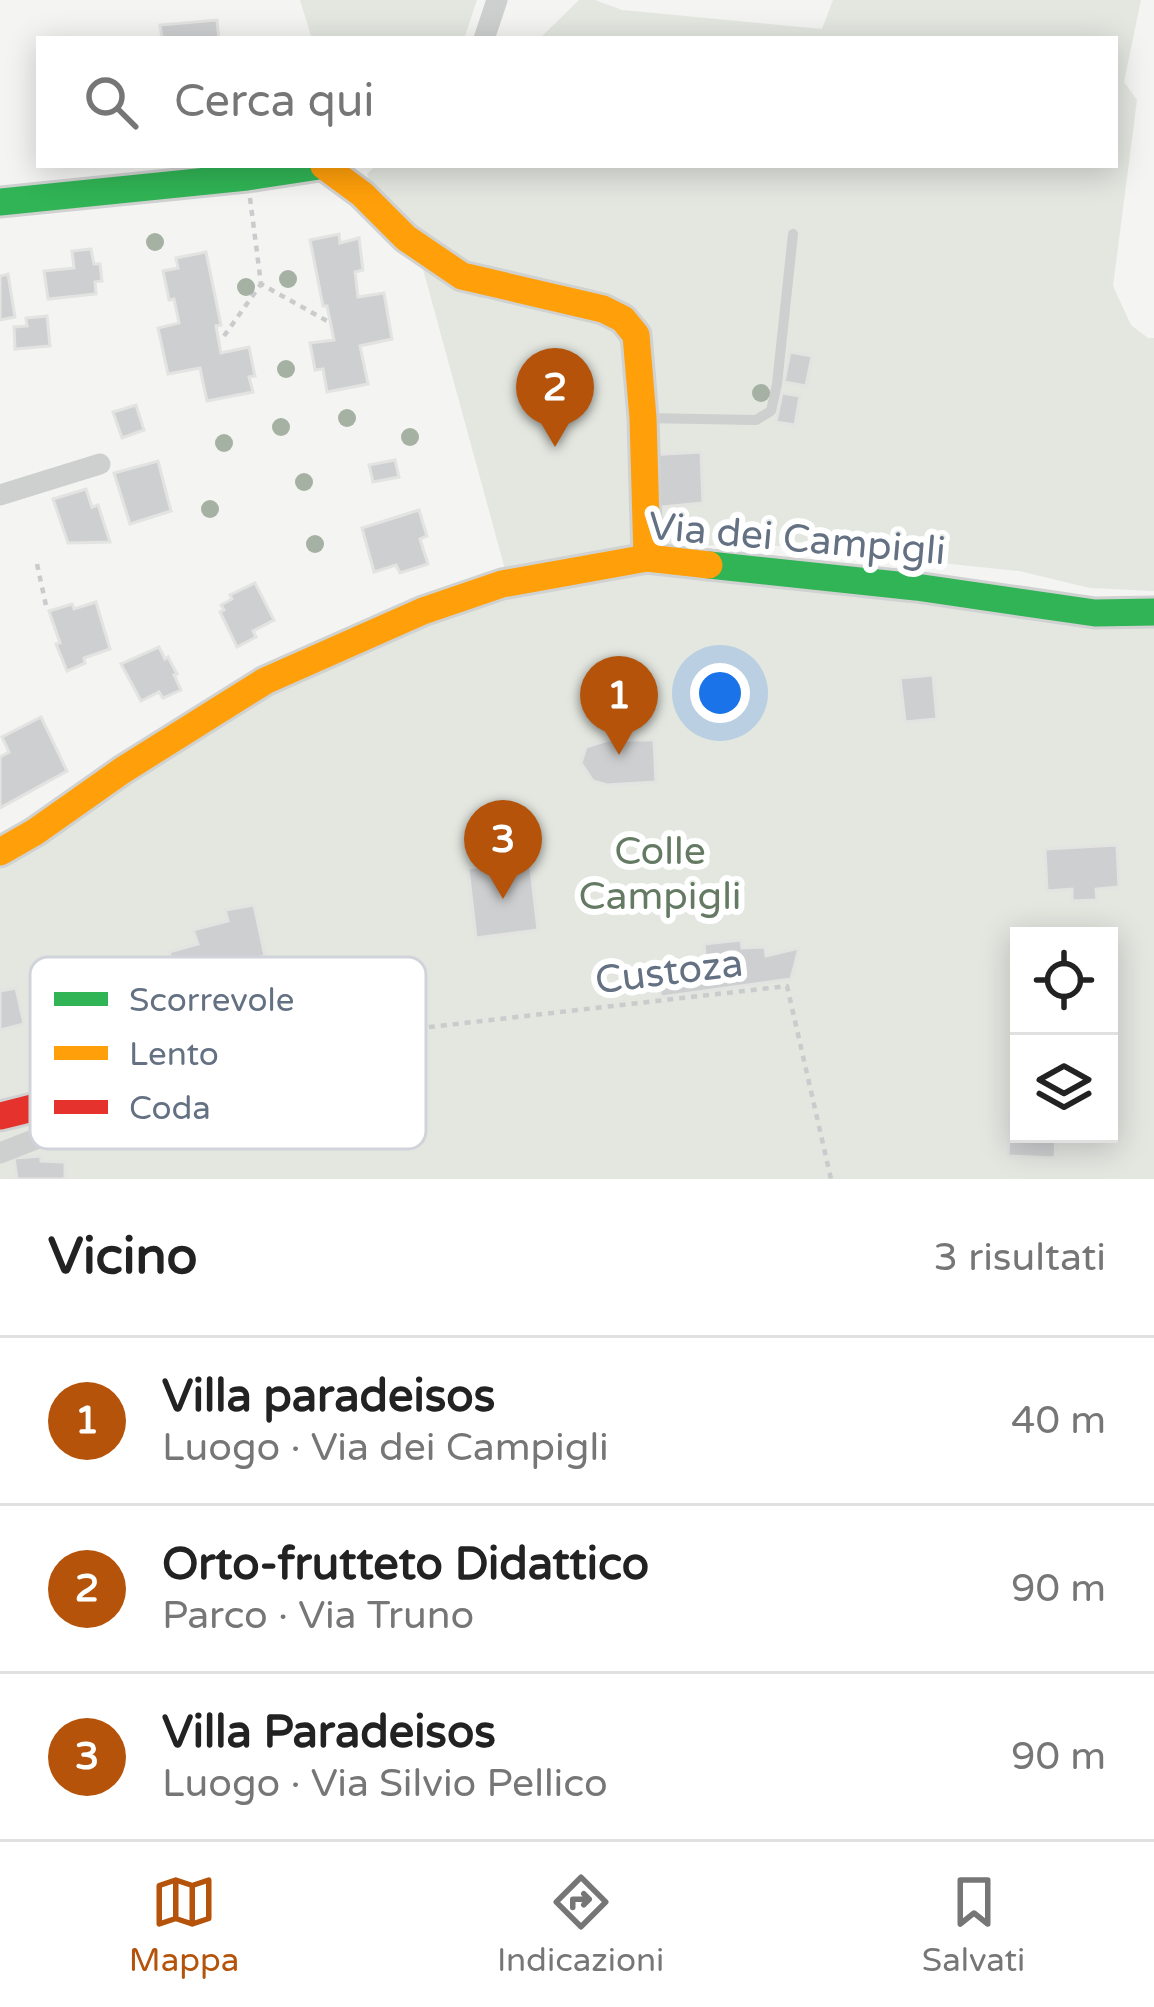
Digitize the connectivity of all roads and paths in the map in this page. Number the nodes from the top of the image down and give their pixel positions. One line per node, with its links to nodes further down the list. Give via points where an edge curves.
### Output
1 (497, 0): 2 (street)
2 (485, 36)
3 (306, 168): 5 (street)
4 (329, 168): 11 (street, via 462,276 623,319 636,334)
5 (247, 177): 6 (street); 8 (path)
6 (0, 202)
7 (793, 234): 11 (lane, via 771,411 756,420)
8 (261, 284): 9 (path); 10 (path)
9 (327, 321)
10 (224, 336)
11 (643, 418): 14 (street)
12 (100, 464): 13 (street)
13 (0, 496)
14 (647, 558): 17 (street, Via dei Campigli, via 1095,613); 18 (street, Via dei Campigli, via 502,584 347,643 241,695)
15 (38, 564): 16 (path)
16 (47, 610)
17 (1154, 612)
18 (0, 852)
19 (426, 1027): 24 (path, Custoza, via 787,986)
20 (30, 1109): 21 (street)
21 (0, 1116)
22 (30, 1141): 23 (street)
23 (0, 1153)
24 (831, 1179)

